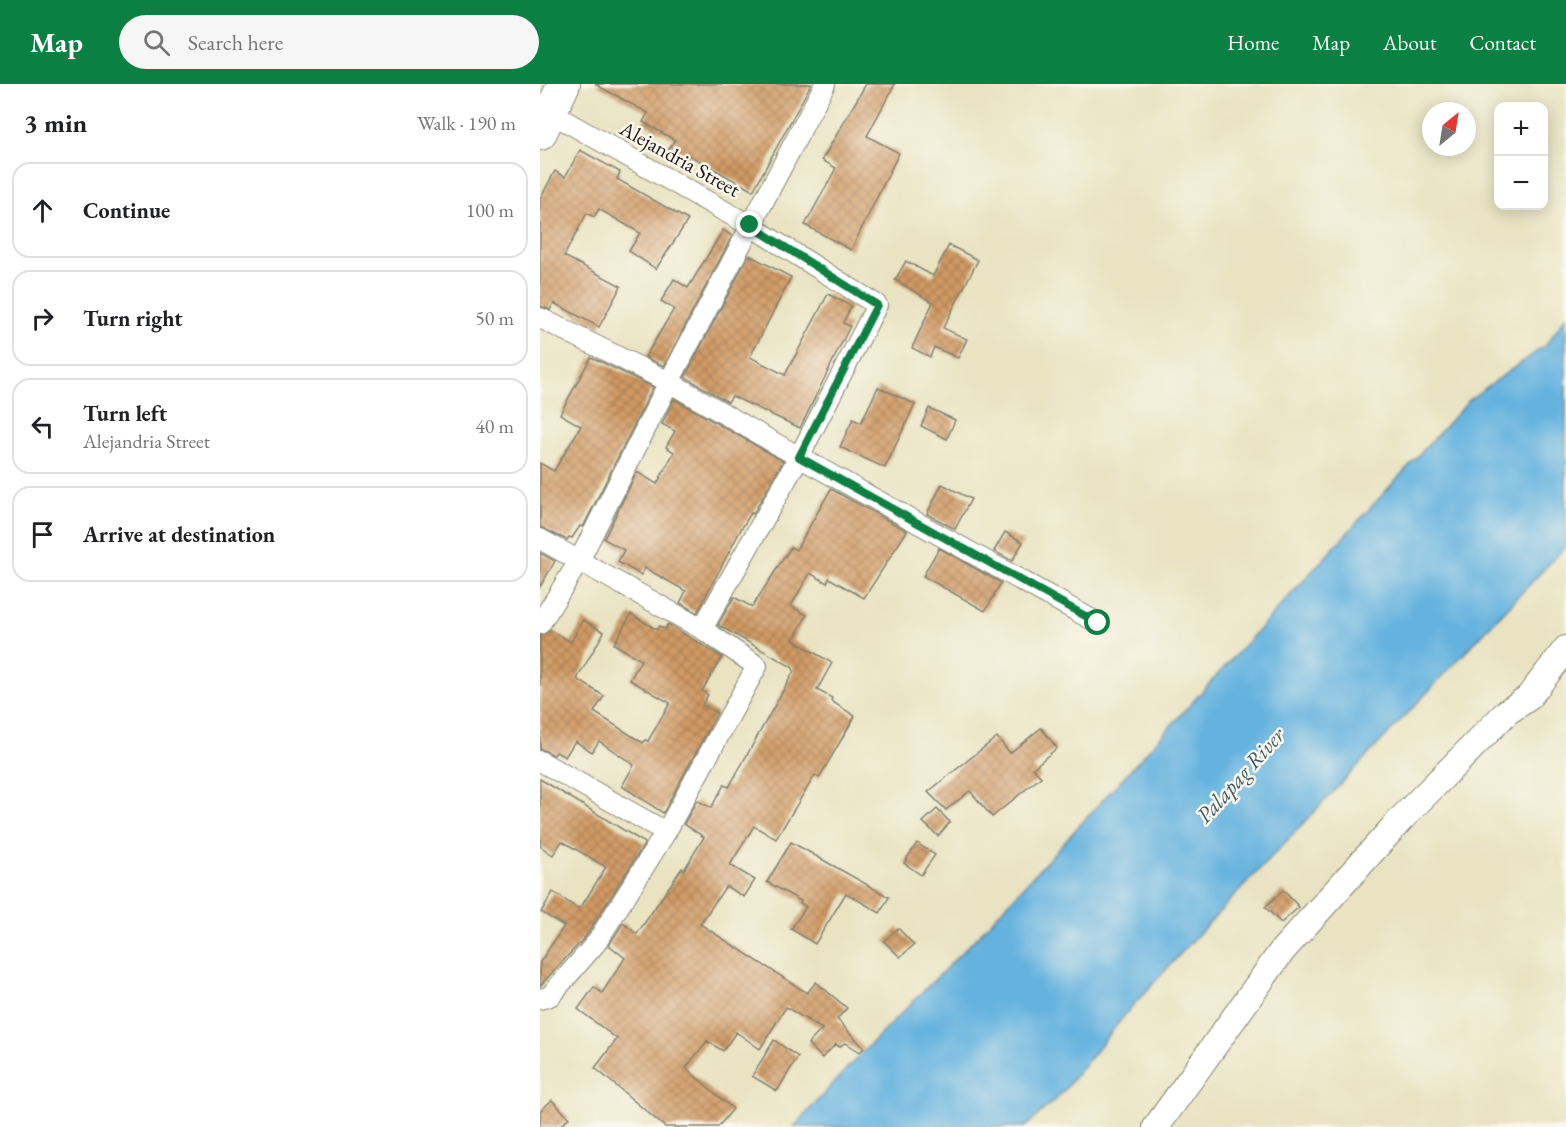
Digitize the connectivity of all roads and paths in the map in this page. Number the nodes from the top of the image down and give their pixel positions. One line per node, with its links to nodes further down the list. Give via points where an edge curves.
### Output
1 (564, 84): 3 (main road)
2 (825, 84): 4 (street)
3 (545, 124): 4 (street, Alejandria Street)
4 (750, 225): 6 (street); 7 (street, Alejandria Street, via 877,305)
5 (540, 318): 6 (street)
6 (669, 382): 7 (street); 9 (street)
7 (799, 457): 10 (street); 12 (street)
8 (540, 539): 9 (street)
9 (579, 561): 11 (street); 12 (street)
10 (1098, 623)
11 (540, 624)
12 (702, 629): 15 (street, via 757,666)
13 (1566, 648): 17 (street, via 1528,698 1507,712 1402,818 1282,951)
14 (540, 761): 15 (street)
15 (666, 832): 16 (street, via 596,943 550,996)
16 (540, 999)
17 (1156, 1127)

